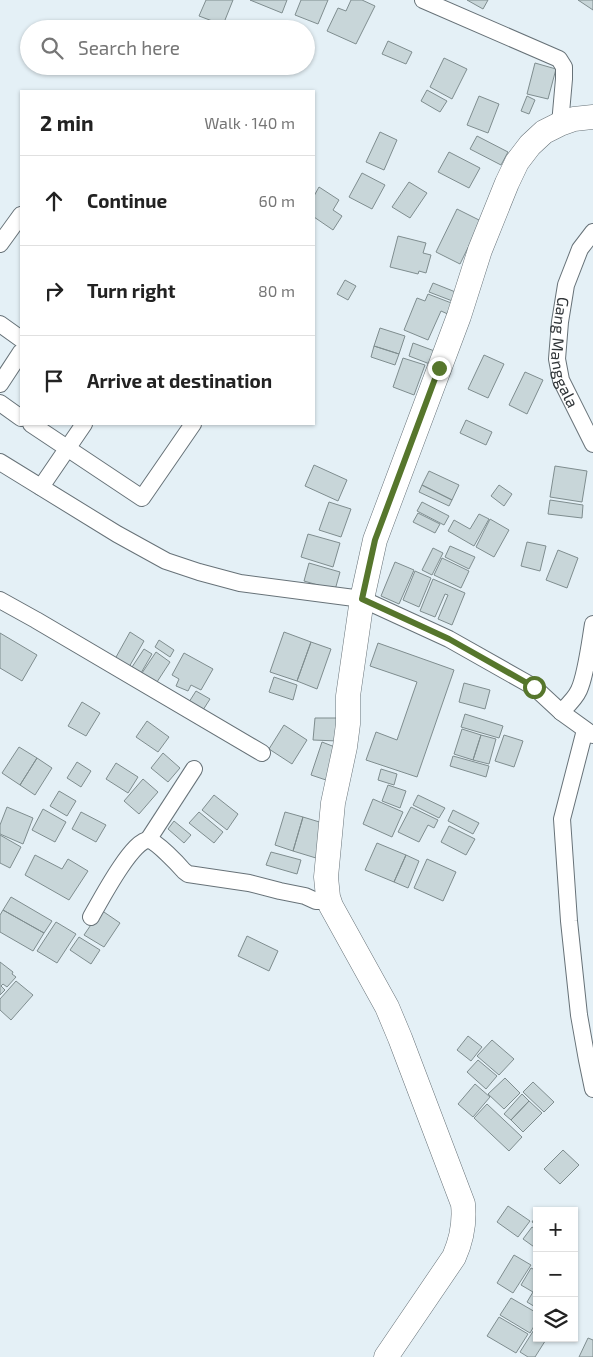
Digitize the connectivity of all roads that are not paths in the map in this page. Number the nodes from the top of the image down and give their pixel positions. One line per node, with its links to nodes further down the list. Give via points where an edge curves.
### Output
1 (423, 0): 3 (street, via 558,59 564,67)
2 (593, 117): 3 (street)
3 (560, 124): 20 (street, via 544,132 530,145 506,183 375,540)
4 (20, 216): 6 (street)
5 (593, 232): 16 (street, Gang Manggala, via 580,249 566,284 557,359 561,380)
6 (0, 244)
7 (0, 324): 8 (street)
8 (20, 338)
9 (20, 354): 10 (street)
10 (0, 384)
11 (0, 403): 12 (street)
12 (20, 417)
13 (32, 425): 17 (street)
14 (83, 425): 17 (street)
15 (192, 425): 17 (street, via 142,498)
16 (593, 444)
17 (67, 448): 19 (street)
18 (0, 462): 19 (street)
19 (41, 487): 20 (street, via 166,561 240,583)
20 (362, 599): 23 (street, via 449,639 534,687); 28 (street, via 348,696 345,747 333,802 326,877)
21 (0, 600): 25 (street)
22 (593, 624): 23 (street, via 579,690)
23 (561, 712): 24 (street)
24 (589, 732): 30 (street, via 562,819 579,1015)
25 (262, 753)
26 (194, 769): 27 (street)
27 (148, 840): 28 (street, via 188,874 249,883 316,900 326,901); 29 (street, via 138,845 124,862)
28 (328, 897): 31 (street, via 387,1008 463,1204 460,1244 454,1257)
29 (91, 916)
30 (593, 1089)
31 (386, 1357)

